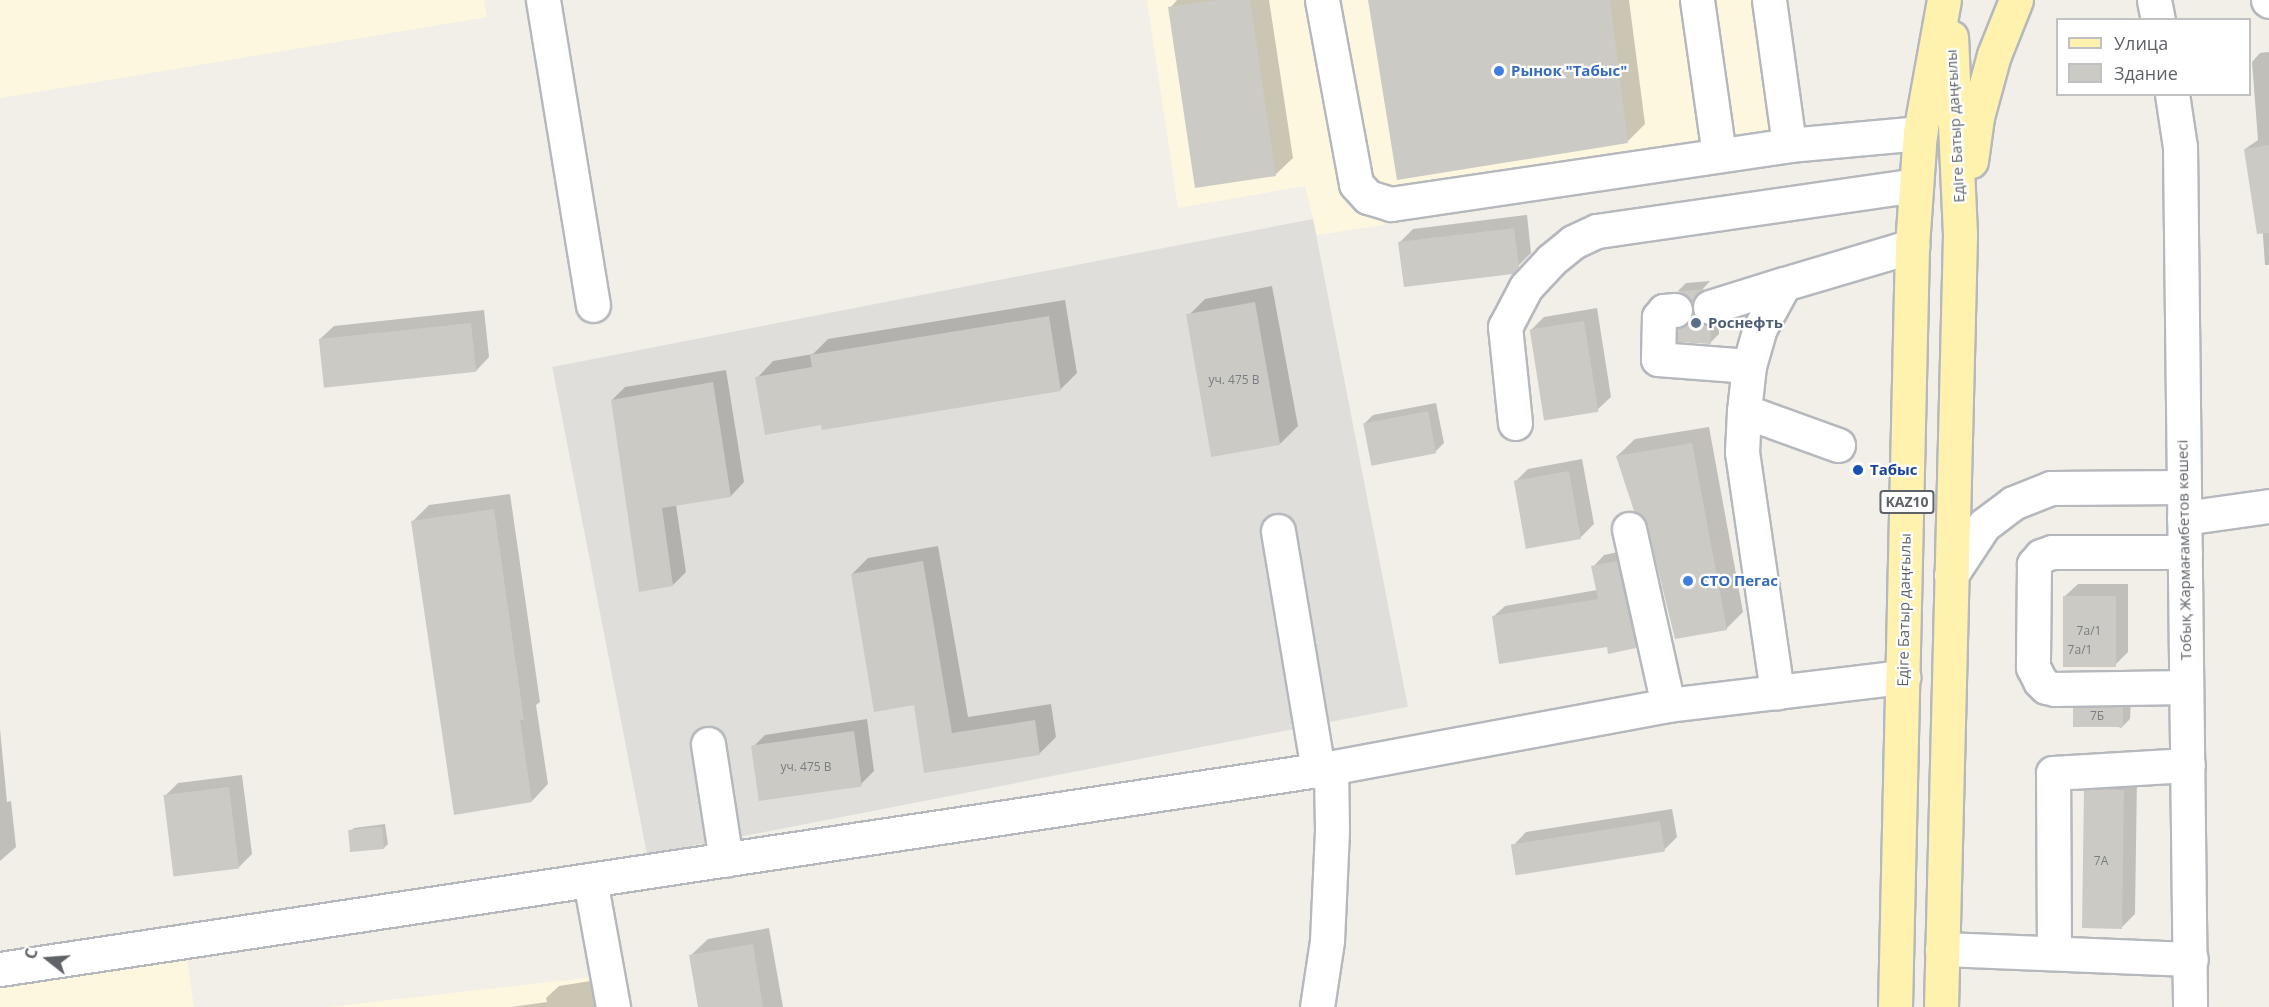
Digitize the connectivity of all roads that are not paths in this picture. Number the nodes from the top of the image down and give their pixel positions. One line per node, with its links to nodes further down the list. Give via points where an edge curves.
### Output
1 (543, 0): 18 (street)
2 (1322, 0): 13 (street, via 1356,184 1368,197 1391,204)
3 (1697, 0): 13 (street)
4 (1769, 0): 12 (street)
5 (1944, 0): 11 (main road, Едіге Батыр даңғылы / KAZ10)
6 (1949, 0): 15 (main road, Едіге Батыр даңғылы)
7 (2016, 0): 15 (main road, KAZ10, via 1994,56 1977,117)
8 (2154, 0): 9 (street)
9 (2158, 18)
10 (2172, 96): 25 (street, Тобық Жармағамбетов көшесі, via 2180,147)
11 (1920, 133): 12 (street); 14 (main road, Едіге Батыр даңғылы / KAZ10)
12 (1789, 145): 13 (street)
13 (1719, 153)
14 (1916, 185): 16 (main road, Едіге Батыр даңғылы / KAZ10); 23 (street, via 1597,231 1573,242 1526,287 1505,327)
15 (1960, 234): 30 (main road, Едіге Батыр даңғылы / KAZ10)
16 (1912, 246): 17 (street); 31 (main road, Едіге Батыр даңғылы / KAZ10)
17 (1784, 284): 19 (street); 21 (street, via 1759,330)
18 (593, 305)
19 (1710, 307)
20 (1676, 310): 21 (street, via 1664,311 1659,316 1658,359)
21 (1749, 366): 22 (street)
22 (1744, 411): 24 (street); 33 (street, via 1742,452)
23 (1515, 423)
24 (1838, 445)
25 (2183, 502): 26 (street); 29 (street, Тобық Жармағамбетов көшесі); 30 (street, via 2051,488 2013,503 1984,525)
26 (2269, 506)
27 (1629, 530): 34 (street)
28 (1278, 531): 37 (street)
29 (2185, 552): 32 (street, Тобық Жармағамбетов көшесі); 32 (street, via 2052,552 2041,556 2034,564 2033,667 2046,687 2055,689)
30 (1951, 575): 40 (main road, Едіге Батыр даңғылы / KAZ10)
31 (1903, 677): 33 (street); 46 (main road, Едіге Батыр даңғылы / KAZ10)
32 (2186, 687): 36 (street, Тобық Жармағамбетов көшесі)
33 (1777, 692): 34 (street)
34 (1668, 705): 37 (street)
35 (708, 744): 38 (street)
36 (2188, 765): 41 (street, via 2054,773); 42 (street, Тобық Жармағамбетов көшесі)
37 (1324, 769): 38 (street); 45 (street, via 1332,830 1327,941)
38 (726, 860): 39 (street)
39 (590, 880): 43 (street); 44 (street)
40 (1942, 949): 41 (street); 47 (main road, Едіге Батыр даңғылы / KAZ10)
41 (2054, 953): 42 (street)
42 (2191, 959): 48 (street, Тобық Жармағамбетов көшесі)
43 (0, 969)
44 (613, 1007)
45 (1317, 1007)
46 (1895, 1007)
47 (1941, 1007)
48 (2190, 1007)

